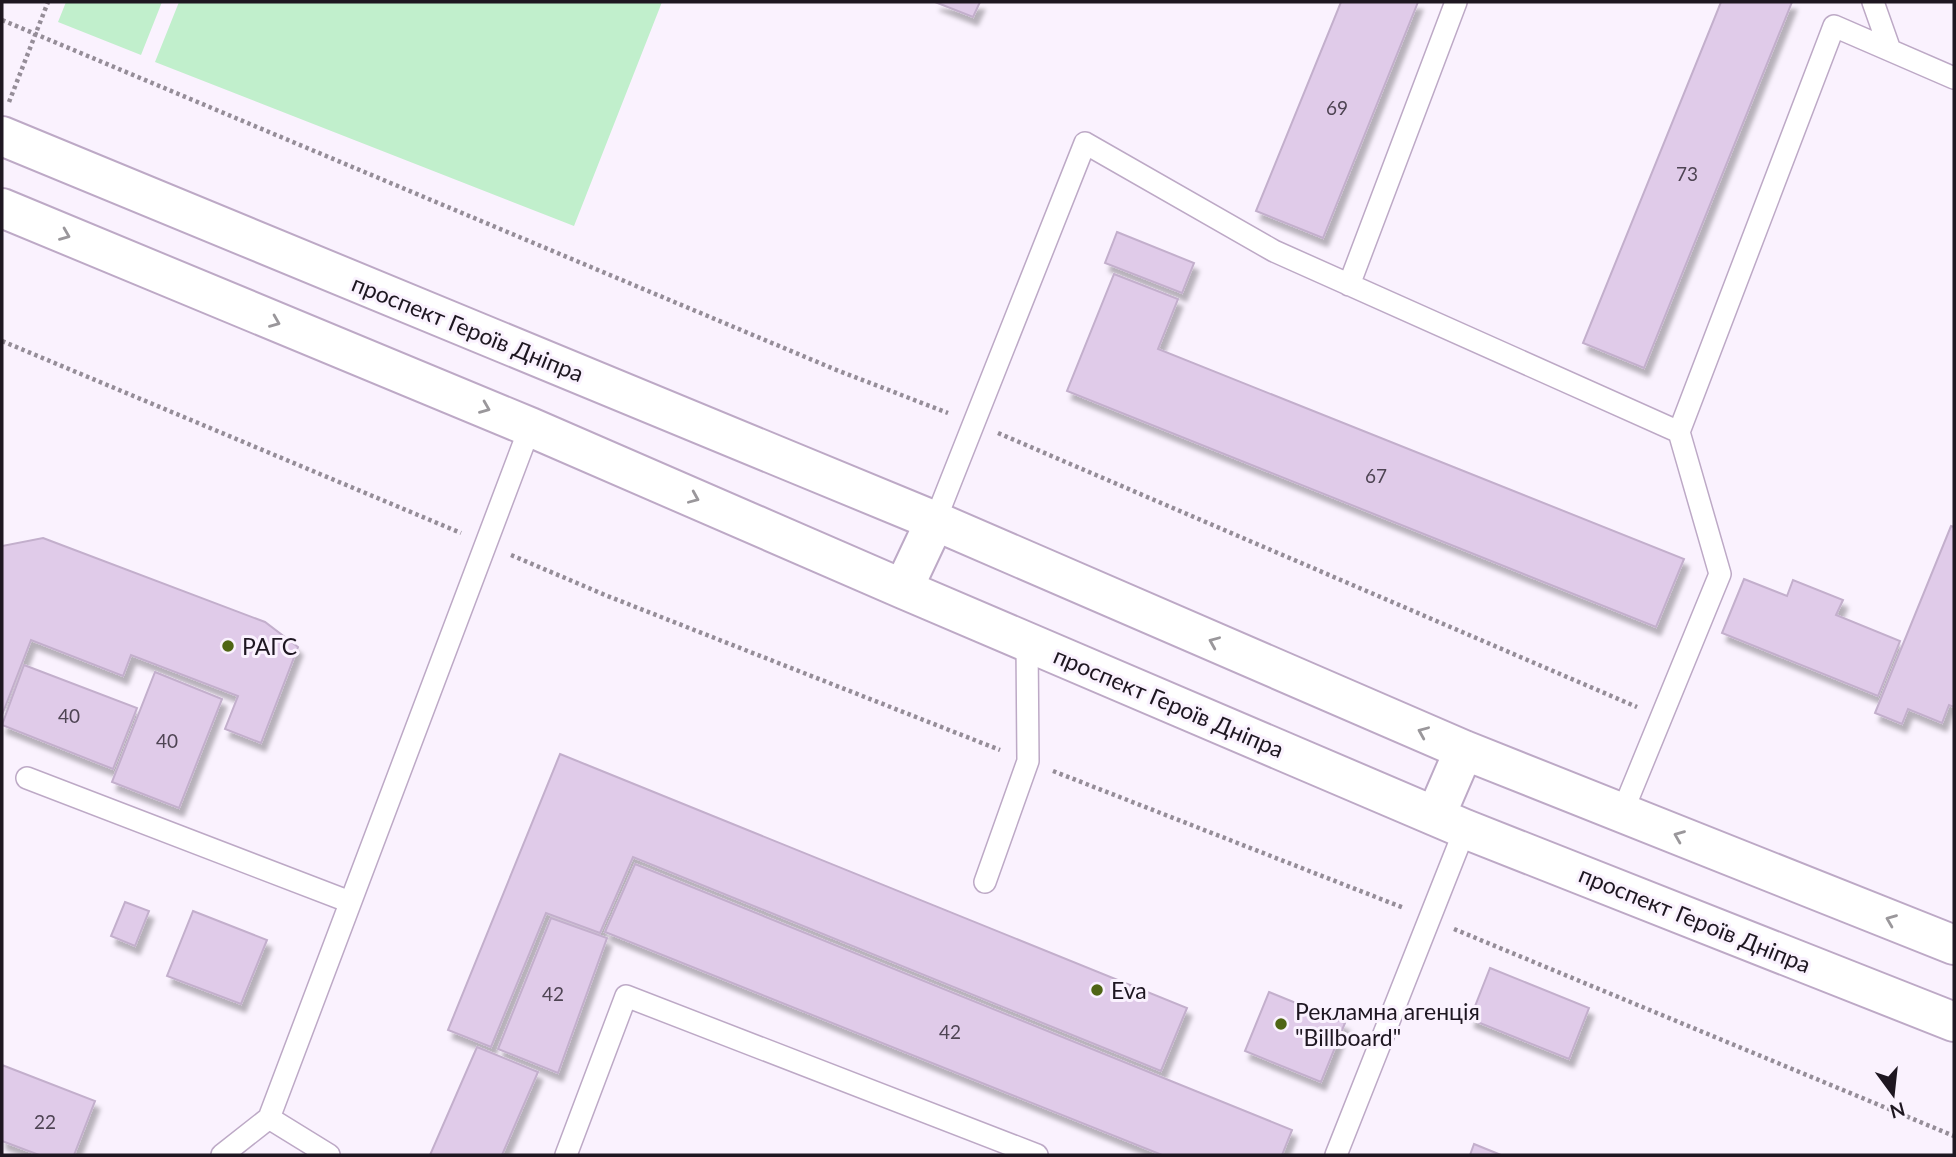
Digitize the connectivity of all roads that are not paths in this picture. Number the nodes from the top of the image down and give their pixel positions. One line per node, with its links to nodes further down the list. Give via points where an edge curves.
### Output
1 (1456, 2): 7 (lane)
2 (1873, 2): 3 (lane)
3 (1890, 50): 4 (lane); 9 (lane, via 1833,26)
4 (1954, 78)
5 (4, 122): 10 (street, проспект Героїв Дніпра)
6 (2, 208): 8 (street, проспект Героїв Дніпра, one-way to 8)
7 (1349, 285): 9 (lane); 10 (lane, via 1274,251 1085,143)
8 (530, 427): 11 (street, проспект Героїв Дніпра, one-way to 11); 18 (lane)
9 (1679, 432): 15 (lane, via 1720,574)
10 (934, 522): 11 (street); 13 (street, проспект Героїв Дніпра, one-way to 10)
11 (903, 589): 12 (street, проспект Героїв Дніпра)
12 (1027, 642): 16 (street, проспект Героїв Дніпра); 17 (lane, via 1028,761)
13 (1464, 750): 15 (street, проспект Героїв Дніпра); 16 (street)
14 (27, 778): 18 (lane)
15 (1622, 813): 19 (street, проспект Героїв Дніпра, one-way to 15)
16 (1450, 822): 20 (street, проспект Героїв Дніпра); 26 (lane, via 1429,919)
17 (985, 882)
18 (350, 902): 21 (lane)
19 (1954, 945)
20 (1954, 1021)
21 (269, 1118): 22 (lane); 23 (lane)
22 (222, 1155)
23 (329, 1155)
24 (566, 1155): 25 (lane, via 626,996)
25 (1037, 1155)
26 (1336, 1155)

